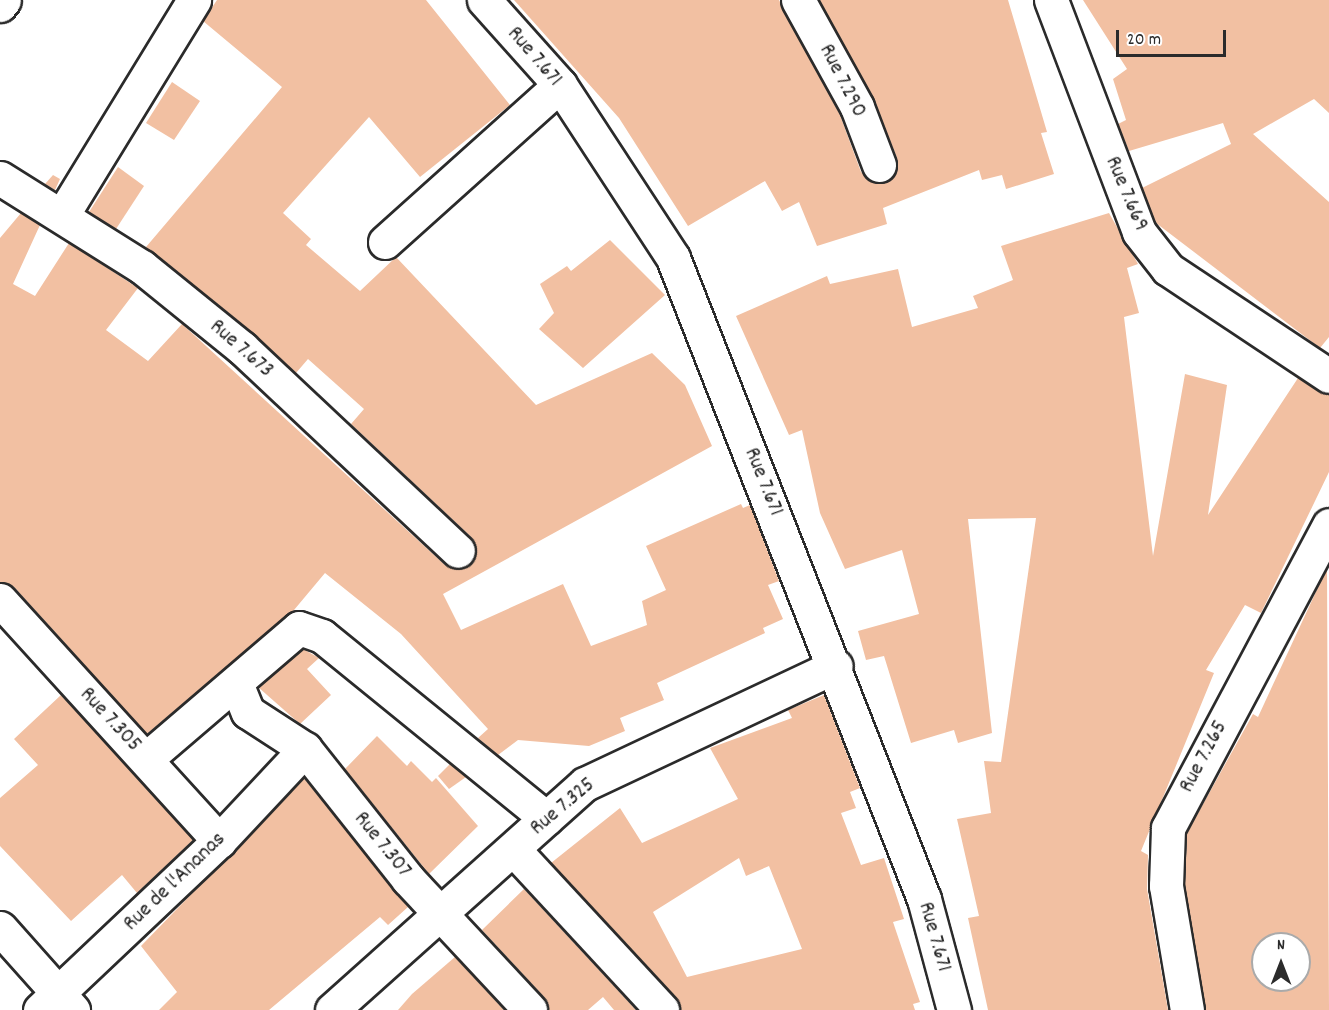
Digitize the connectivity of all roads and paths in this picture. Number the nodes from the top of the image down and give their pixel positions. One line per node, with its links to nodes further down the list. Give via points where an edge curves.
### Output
1 (3, 0): 6 (street)
2 (194, 0): 10 (street)
3 (484, 0): 7 (street, Rue 7.671)
4 (798, 0): 8 (street, Rue 7.290, via 857,107)
5 (1051, 0): 12 (street, Rue 7.669, via 1138,232 1168,269)
6 (0, 5)
7 (560, 85): 11 (street); 16 (street, Rue 7.671, via 673,258)
8 (879, 165)
9 (0, 178): 10 (street, Rue 7.673)
10 (63, 214): 14 (street, Rue 7.673, via 142,267 242,348)
11 (385, 242)
12 (1329, 376)
13 (1329, 525): 30 (street, Rue 7.265, via 1168,828 1166,886)
14 (458, 550)
15 (6, 620): 19 (street, Rue 7.305)
16 (836, 666): 20 (street, Rue 7.325, via 638,755 585,784); 29 (street, Rue 7.671, via 924,899)
17 (236, 683): 18 (street, Rue 7.307, via 248,712); 19 (street); 20 (street, via 284,635 299,628 322,636)
18 (305, 749): 21 (street, Rue de l'Ananas); 23 (street, Rue 7.307, via 408,879)
19 (146, 759): 21 (street, Rue 7.305)
20 (546, 818): 22 (street, Rue 7.325)
21 (219, 841): 25 (street, Rue de l'Ananas)
22 (514, 850): 23 (street, Rue 7.325); 28 (street)
23 (442, 910): 26 (street, Rue 7.325); 27 (street, Rue 7.307)
24 (0, 928): 25 (street)
25 (57, 1005)
26 (332, 1010)
27 (530, 1010)
28 (662, 1010)
29 (954, 1010)
30 (1187, 1010)

